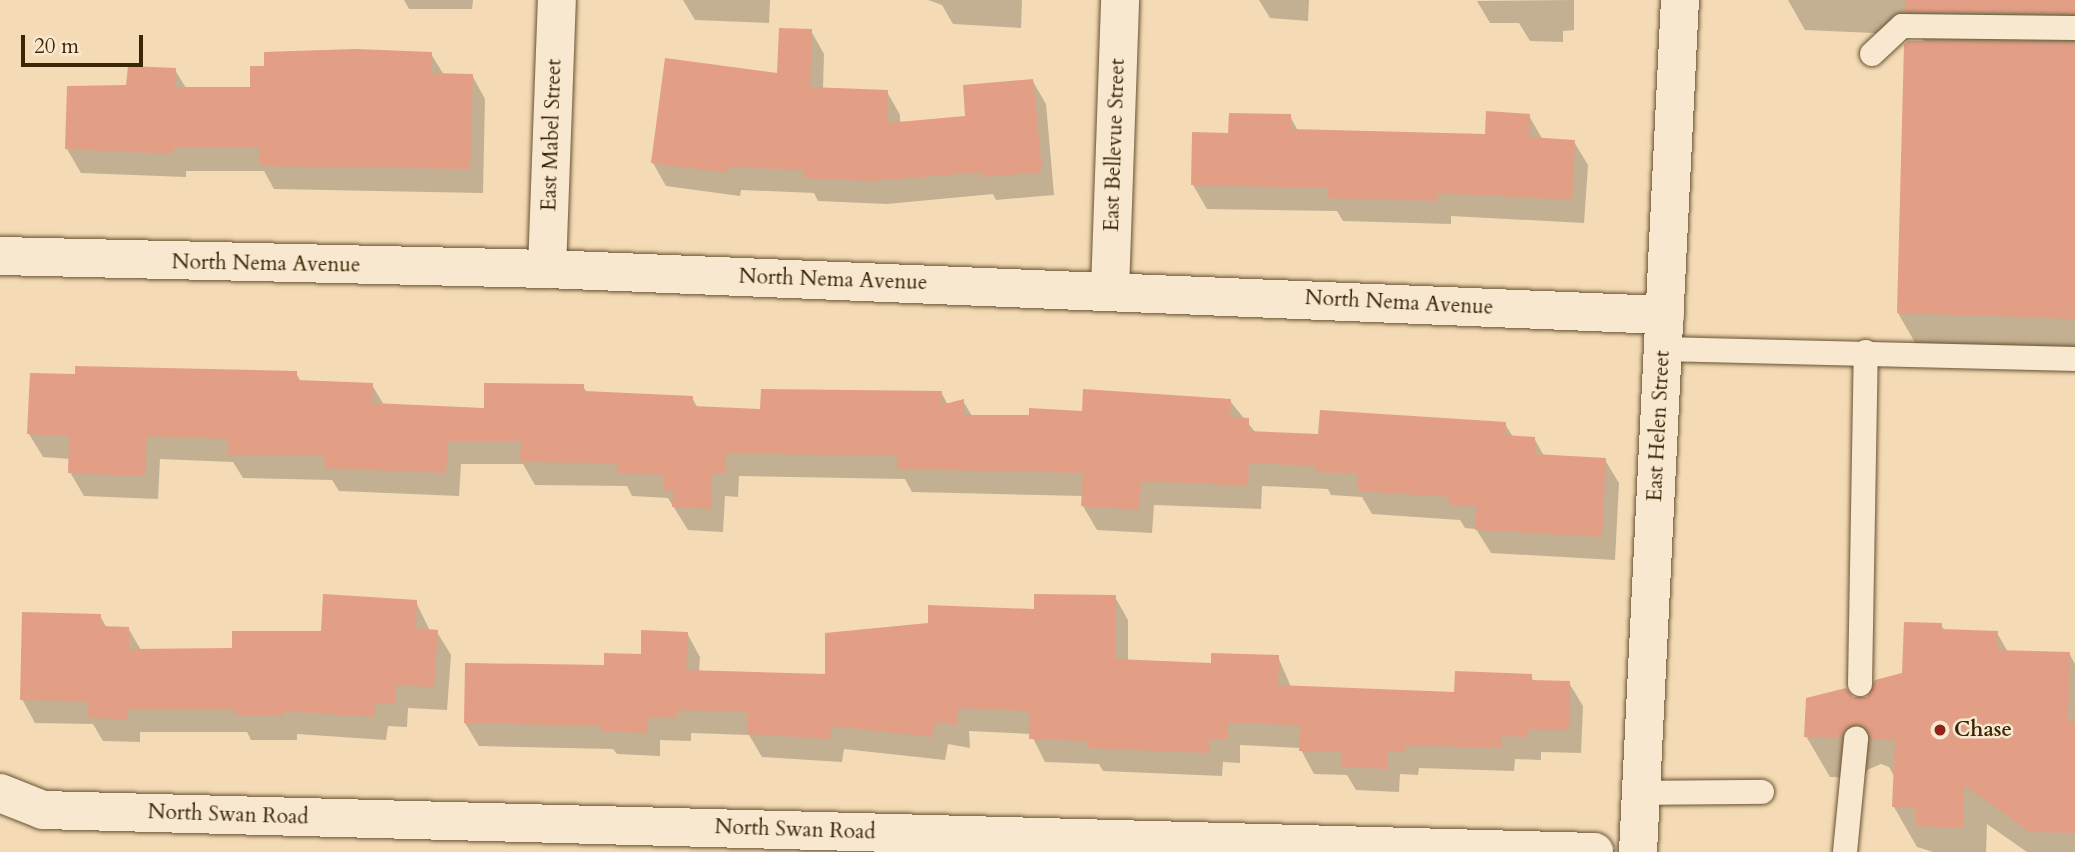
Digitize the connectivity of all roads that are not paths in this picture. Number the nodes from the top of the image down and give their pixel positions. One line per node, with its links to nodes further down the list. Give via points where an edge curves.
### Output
1 (557, 0): 7 (street, East Mabel Street)
2 (1120, 0): 8 (street, East Bellevue Street)
3 (1680, 0): 9 (street, East Helen Street)
4 (2075, 29): 5 (lane, via 1902,26)
5 (1872, 54)
6 (0, 257): 7 (street, North Nema Avenue)
7 (547, 269): 8 (street, North Nema Avenue)
8 (1110, 290): 9 (street, North Nema Avenue)
9 (1664, 332): 10 (lane); 16 (street, East Helen Street)
10 (1867, 352): 11 (lane); 12 (lane)
11 (2075, 359)
12 (1860, 684)
13 (1856, 739): 19 (lane)
14 (1762, 792): 16 (lane)
15 (0, 793): 17 (street, North Swan Road, via 43,810)
16 (1639, 793): 18 (street, East Helen Street)
17 (1594, 852)
18 (1638, 852)
19 (1845, 852)

